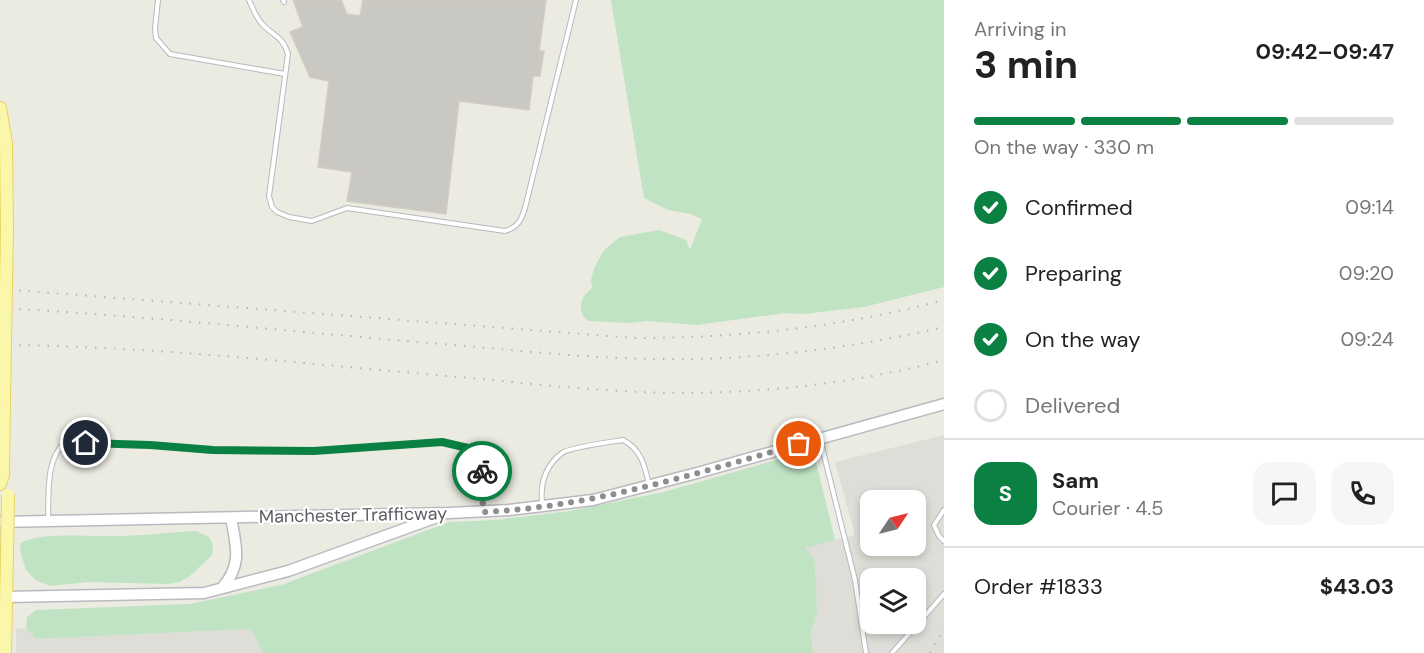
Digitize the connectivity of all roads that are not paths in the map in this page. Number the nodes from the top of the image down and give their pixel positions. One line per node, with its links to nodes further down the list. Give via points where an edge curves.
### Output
1 (158, 0): 4 (lane, via 156,38 170,54)
2 (249, 0): 4 (lane, via 255,16 284,42 288,54)
3 (576, 0): 4 (lane, via 525,208 514,228 505,231 347,208 312,220 277,212 269,196)
4 (285, 74)
5 (0, 108): 8 (main road, bridge, via 6,143 7,229)
6 (944, 404): 7 (main road, Manchester Trafficway)
7 (820, 438): 9 (main road, Manchester Trafficway); 22 (lane, via 855,580)
8 (1, 479): 20 (main road, bridge, via 8,495)
9 (650, 486): 10 (main road, Manchester Trafficway); 10 (lane, via 632,444 613,441 563,452 544,474 540,489)
10 (542, 507): 12 (main road, Manchester Trafficway)
11 (944, 510): 17 (lane, via 934,525)
12 (483, 512): 13 (main road, Manchester Trafficway); 15 (lane, via 482,463 468,448 442,442 302,451 65,442 56,450 51,470)
13 (449, 513): 14 (main road, Manchester Trafficway); 18 (main road, via 288,571)
14 (231, 518): 15 (main road, Manchester Trafficway); 18 (main road, via 236,566)
15 (48, 521): 16 (main road, Manchester Trafficway)
16 (0, 522)
17 (944, 541)
18 (222, 588): 20 (main road, via 204,593)
19 (944, 594): 23 (lane)
20 (6, 597): 21 (main road)
21 (5, 653)
22 (866, 653)
23 (892, 653)

